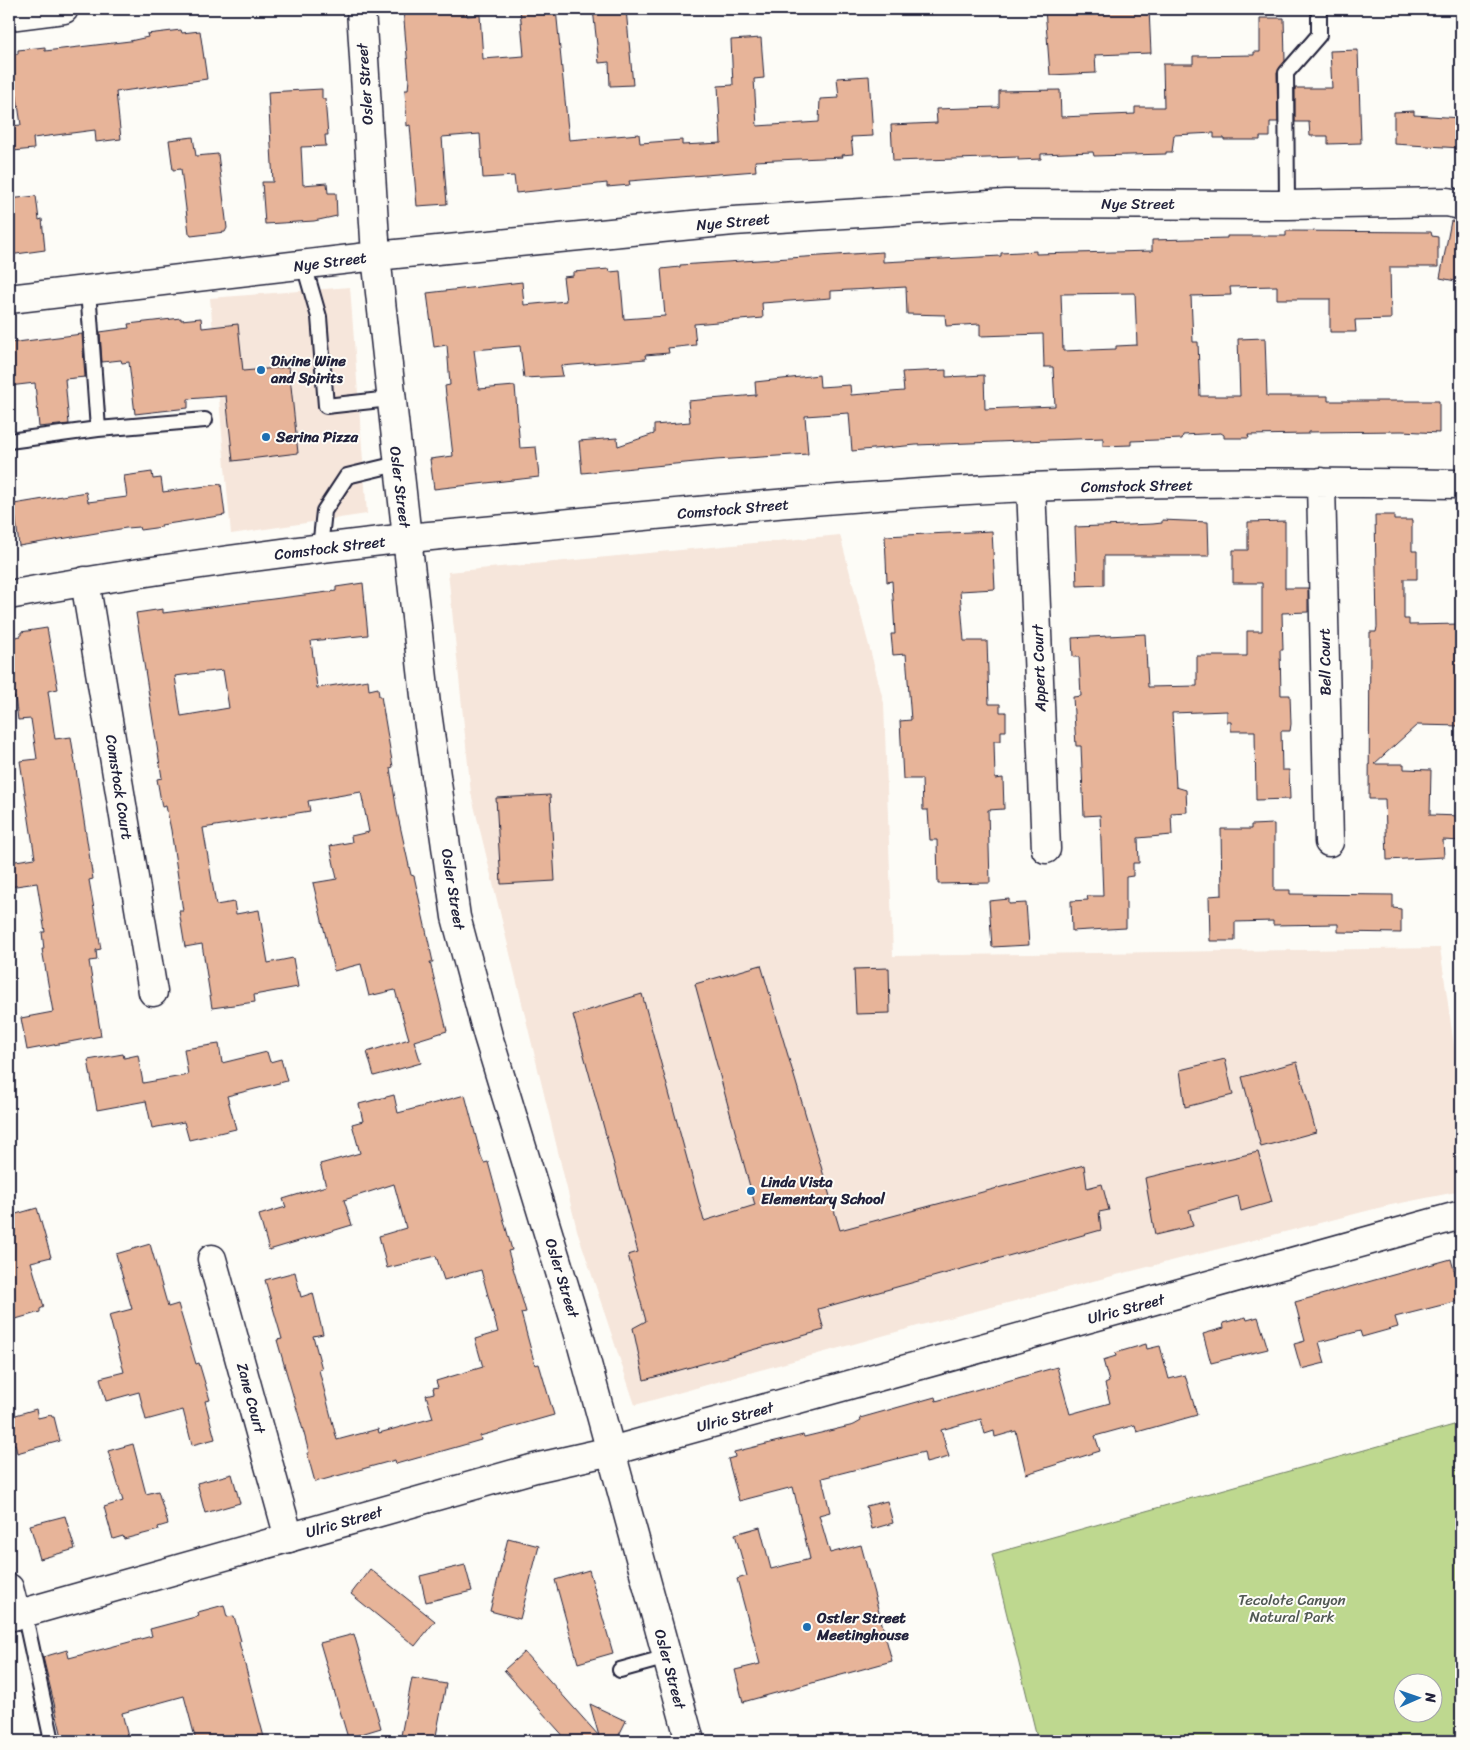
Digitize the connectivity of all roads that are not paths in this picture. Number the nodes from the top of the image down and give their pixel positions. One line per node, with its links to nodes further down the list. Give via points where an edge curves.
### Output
1 (64, 9): 4 (street)
2 (361, 9): 7 (street, Osler Street)
3 (1319, 9): 5 (lane, via 1319,35 1286,73)
4 (9, 16)
5 (1287, 205): 6 (street, Nye Street, via 1447,202); 7 (street, Nye Street, via 1006,204 733,221)
6 (1461, 205)
7 (376, 256): 8 (street, Nye Street); 11 (street, Osler Street)
8 (304, 265): 9 (street, Nye Street); 11 (lane, via 319,318 326,406)
9 (88, 290): 10 (street, Nye Street); 13 (lane)
10 (9, 299)
11 (390, 399): 15 (street, Osler Street)
12 (204, 420): 13 (lane)
13 (98, 429): 14 (lane)
14 (9, 441)
15 (397, 464): 19 (street, Osler Street); 20 (lane, via 347,476 324,511)
16 (1321, 482): 17 (street, Comstock Street); 18 (street, Comstock Street); 23 (street, Bell Court)
17 (1461, 484)
18 (1031, 488): 19 (street, Comstock Street, via 800,503); 24 (street, Appert Court)
19 (406, 538): 20 (street, Comstock Street); 28 (street, Osler Street, via 456,917)
20 (320, 548): 21 (street, Comstock Street)
21 (86, 581): 22 (street, Comstock Street); 25 (street, Comstock Court)
22 (9, 595)
23 (1329, 842)
24 (1046, 848)
25 (153, 992)
26 (1461, 1215): 28 (street, Ulric Street)
27 (212, 1259): 29 (street, Zane Court)
28 (611, 1451): 29 (street, Ulric Street, via 536,1468); 32 (street, Osler Street)
29 (289, 1538): 31 (street, Ulric Street)
30 (9, 1588): 31 (street)
31 (16, 1615): 34 (lane)
32 (667, 1657): 33 (lane); 35 (street, Osler Street)
33 (620, 1670)
34 (52, 1741)
35 (690, 1741)

